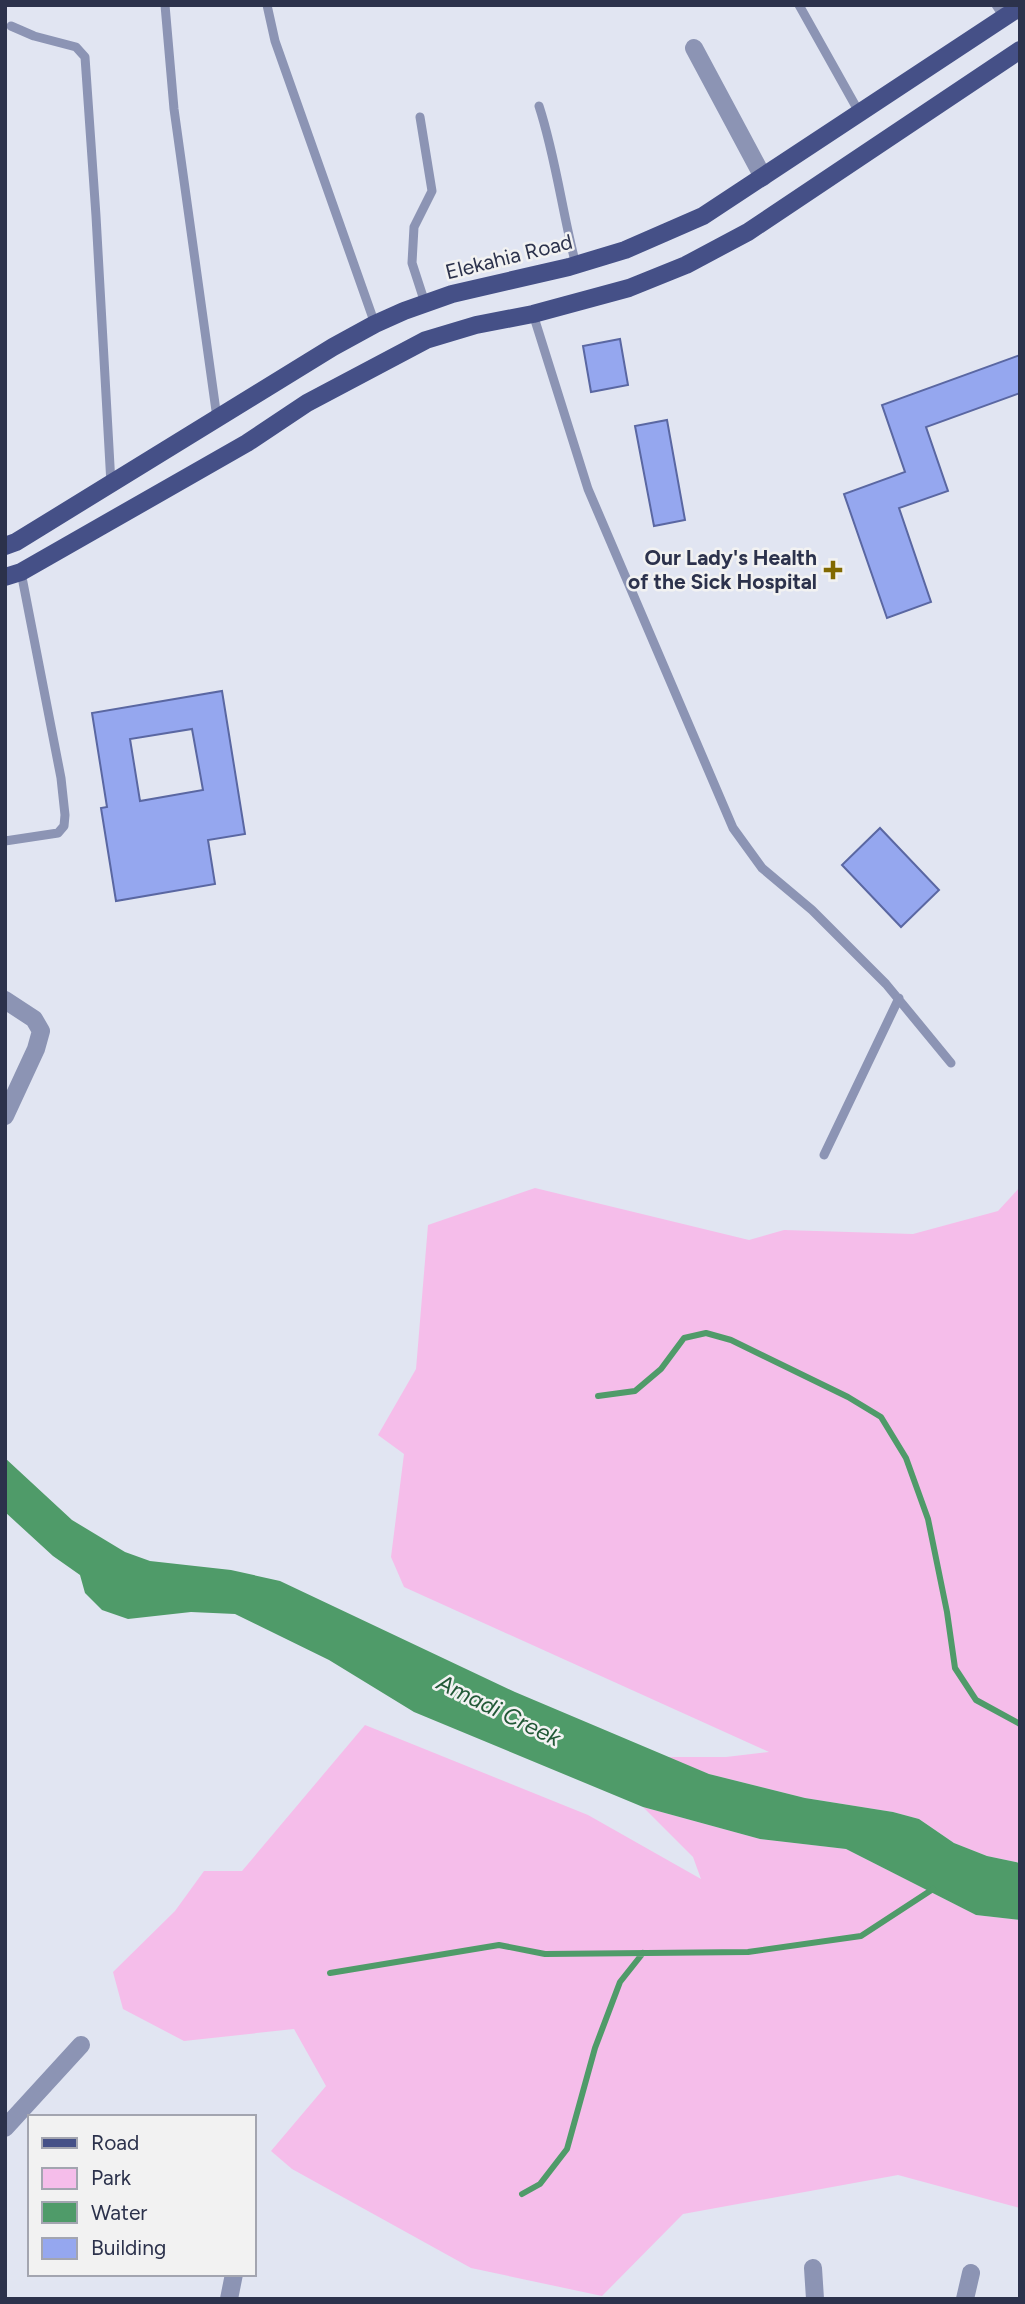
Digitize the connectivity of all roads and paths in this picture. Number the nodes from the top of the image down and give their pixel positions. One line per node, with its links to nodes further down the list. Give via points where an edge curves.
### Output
1 (165, 5): 17 (lane, via 174,109)
2 (267, 5): 16 (lane, via 275,41)
3 (799, 5): 10 (lane)
4 (1020, 7): 5 (main road, Elekahia Road)
5 (1000, 11): 10 (main road, Elekahia Road)
6 (12, 26): 18 (lane, via 76,47 85,57)
7 (694, 48): 12 (street)
8 (1020, 50): 15 (main road, via 748,232 629,288)
9 (540, 106): 13 (lane)
10 (859, 112): 12 (main road, Elekahia Road)
11 (420, 117): 14 (lane, via 432,191 415,227 412,263)
12 (763, 177): 13 (main road, Elekahia Road, via 676,229)
13 (576, 265): 14 (main road, Elekahia Road)
14 (425, 303): 16 (main road, Elekahia Road)
15 (533, 314): 20 (main road, via 426,340 379,363); 22 (lane, via 588,489 733,828 762,867)
16 (375, 324): 17 (main road, Elekahia Road)
17 (217, 420): 18 (main road, Elekahia Road)
18 (111, 484): 19 (main road, Elekahia Road)
19 (5, 547)
20 (13, 575): 21 (lane, via 61,778 65,815 58,833)
21 (5, 841)
22 (899, 998): 24 (lane); 26 (lane)
23 (5, 1000): 25 (street, via 34,1020 41,1031)
24 (951, 1063)
25 (5, 1116)
26 (824, 1154)
27 (81, 2045): 28 (street)
28 (5, 2128)
29 (813, 2269): 33 (street)
30 (971, 2273): 34 (street)
31 (234, 2276): 32 (street)
32 (229, 2299)
33 (815, 2299)
34 (965, 2299)

